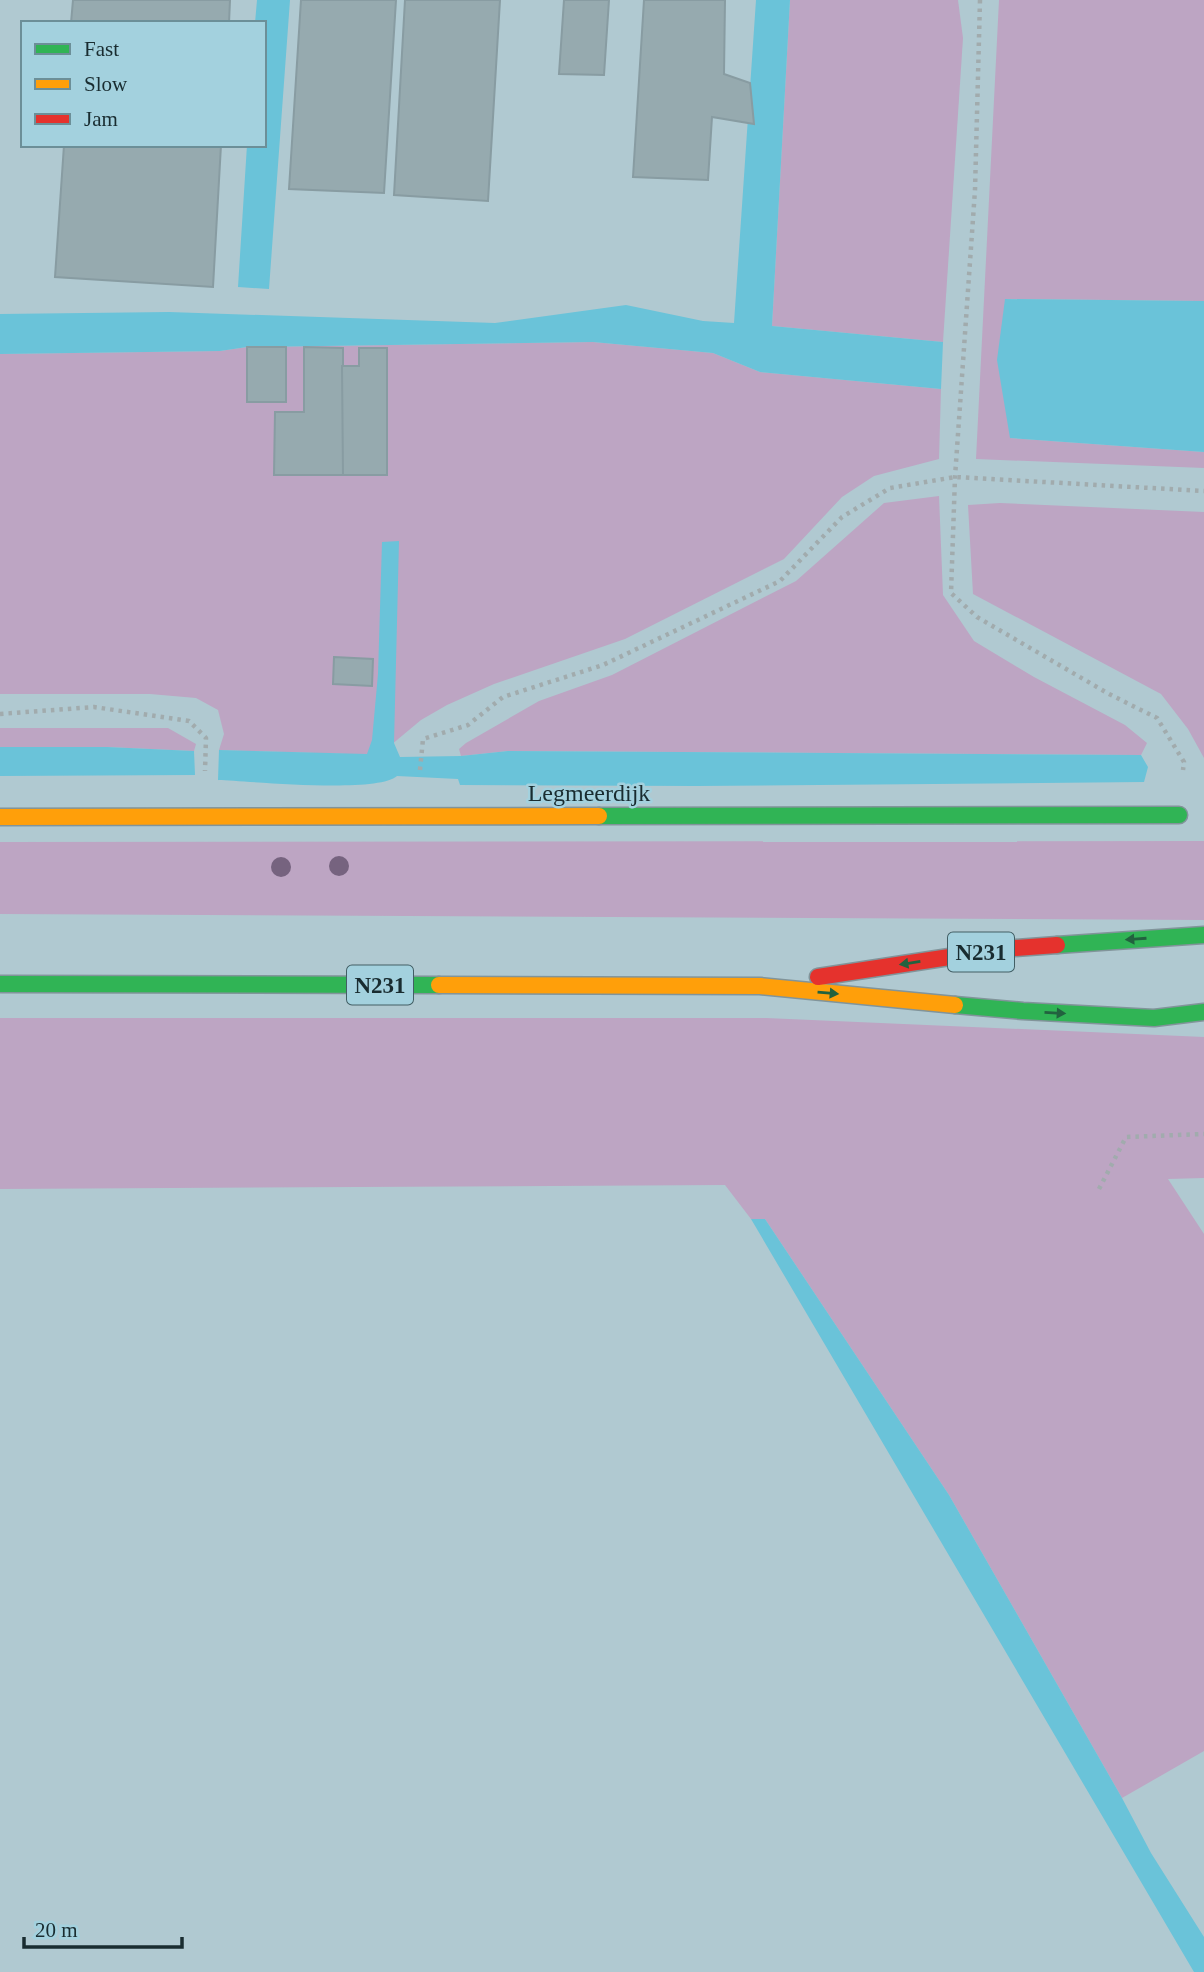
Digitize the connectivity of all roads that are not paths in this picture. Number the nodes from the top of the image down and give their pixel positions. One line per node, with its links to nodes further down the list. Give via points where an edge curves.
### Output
1 (1179, 815): 2 (main road, Legmeerdijk)
2 (0, 817)
3 (1204, 935): 5 (main road, N231, one-way to 5, via 1002,949)
4 (0, 984): 5 (main road, N231)
5 (760, 986): 6 (main road, N231, one-way to 6, via 1023,1012 1154,1018)
6 (1204, 1012)

